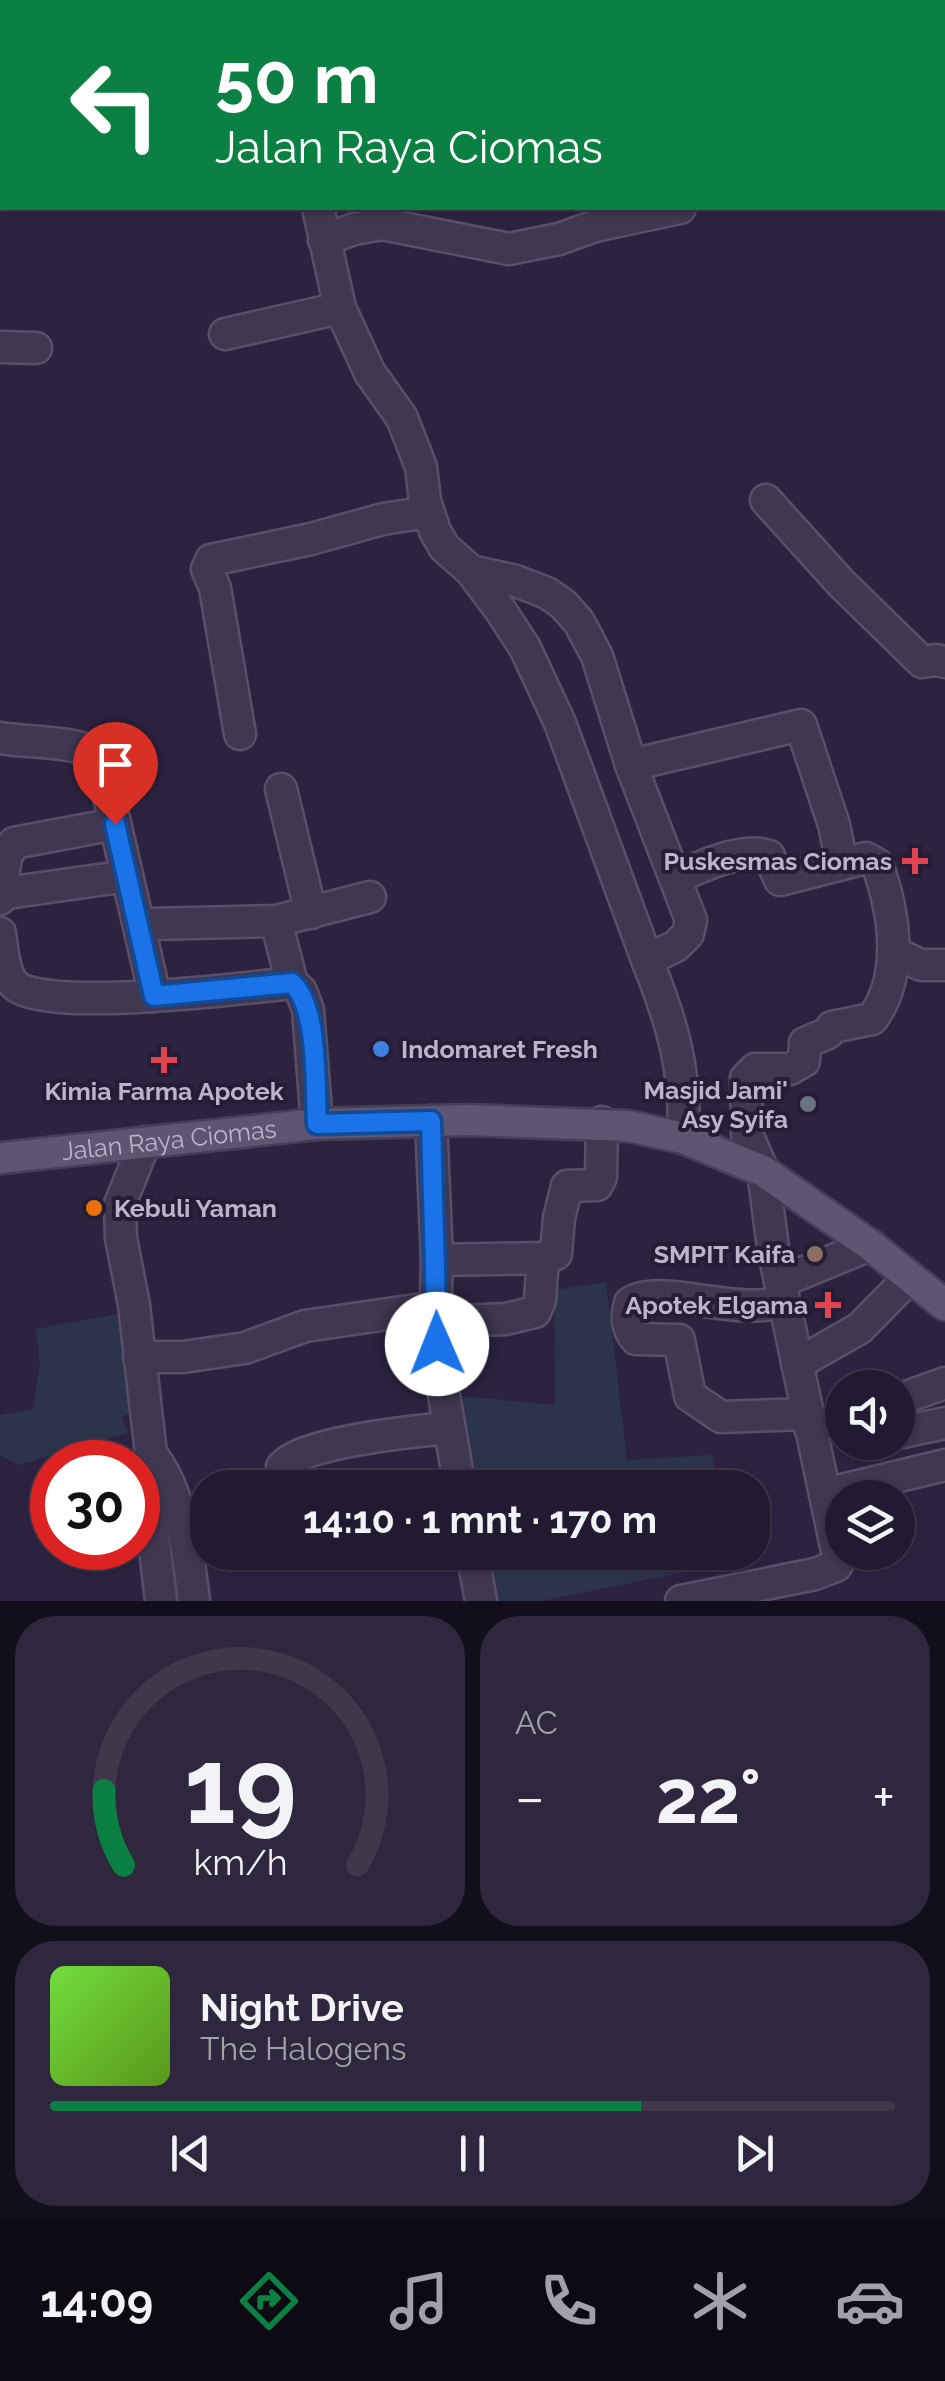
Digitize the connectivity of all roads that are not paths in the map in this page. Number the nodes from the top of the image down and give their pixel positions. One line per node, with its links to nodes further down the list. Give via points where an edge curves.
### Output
1 (318, 210): 4 (street)
2 (644, 212): 3 (street)
3 (593, 217): 4 (street, via 559,240 509,249 382,224)
4 (324, 240): 5 (street)
5 (340, 308): 6 (street); 10 (street, via 370,373 402,418 421,467)
6 (225, 334)
7 (0, 347): 8 (street)
8 (36, 348)
9 (766, 500): 12 (street, via 922,662)
10 (428, 512): 11 (street, via 444,546); 13 (street, via 208,564)
11 (470, 570): 15 (street, via 533,586 579,622 597,656); 28 (street, via 525,648 560,722)
12 (945, 662)
13 (240, 734)
14 (0, 738): 17 (street, via 94,751)
15 (632, 765): 18 (street, via 802,725); 20 (street)
16 (281, 788): 23 (street)
17 (115, 824): 19 (street); 21 (street, via 14,843)
18 (842, 864): 20 (street, via 780,880 768,856 758,853); 27 (street, via 866,858 877,864 890,902)
19 (127, 876): 21 (street); 31 (street)
20 (676, 878): 28 (street, via 692,920 688,934)
21 (0, 896)
22 (370, 897): 23 (street)
23 (311, 913): 24 (street)
24 (276, 922): 25 (street); 30 (street)
25 (151, 924)
26 (0, 934): 31 (street, via 18,989)
27 (892, 952): 29 (street, via 921,965); 38 (street, via 886,991 872,1019 832,1027 806,1044 804,1061 755,1068 746,1078 747,1134)
28 (647, 960): 35 (street, via 677,1047 686,1097)
29 (945, 964)
30 (292, 983): 31 (street); 34 (street, via 308,1010)
31 (154, 996)
32 (431, 1121): 33 (main road, Jalan Raya Ciomas); 34 (main road, Jalan Raya Ciomas); 41 (street)
33 (602, 1122): 35 (main road, Jalan Raya Ciomas); 40 (street, via 601,1177 596,1184 567,1186 556,1254)
34 (317, 1124): 36 (main road, Jalan Raya Ciomas)
35 (684, 1138): 38 (main road, Jalan Raya Ciomas)
36 (145, 1142): 37 (main road, Jalan Raya Ciomas); 46 (street, via 120,1204)
37 (0, 1158)
38 (763, 1171): 39 (main road, Jalan Raya Ciomas); 43 (street)
39 (870, 1245): 42 (main road, Jalan Raya Ciomas); 43 (street)
40 (543, 1258): 41 (street); 45 (street, via 534,1312 506,1319)
41 (437, 1260): 45 (street)
42 (908, 1278): 44 (main road, Jalan Raya Ciomas); 47 (street, via 860,1328)
43 (782, 1291): 47 (street); 51 (street, via 773,1304 638,1297 630,1303 630,1333 636,1339 678,1340 690,1396 721,1418)
44 (945, 1305)
45 (435, 1314): 46 (street, via 305,1326 245,1348 183,1358); 53 (street)
46 (139, 1357): 55 (street)
47 (797, 1364): 51 (street)
48 (945, 1383): 49 (street)
49 (915, 1394)
50 (825, 1419): 51 (street)
51 (808, 1421): 60 (street)
52 (945, 1423): 54 (street)
53 (449, 1428): 58 (street, via 338,1444 294,1457); 59 (street)
54 (915, 1430)
55 (148, 1440)
56 (160, 1465): 64 (street)
57 (945, 1465): 60 (street)
58 (283, 1470)
59 (457, 1470)
60 (824, 1494): 66 (street, via 836,1566)
61 (157, 1570): 63 (street)
62 (476, 1570): 65 (street)
63 (161, 1601)
64 (194, 1601)
65 (482, 1601)
66 (681, 1601)

